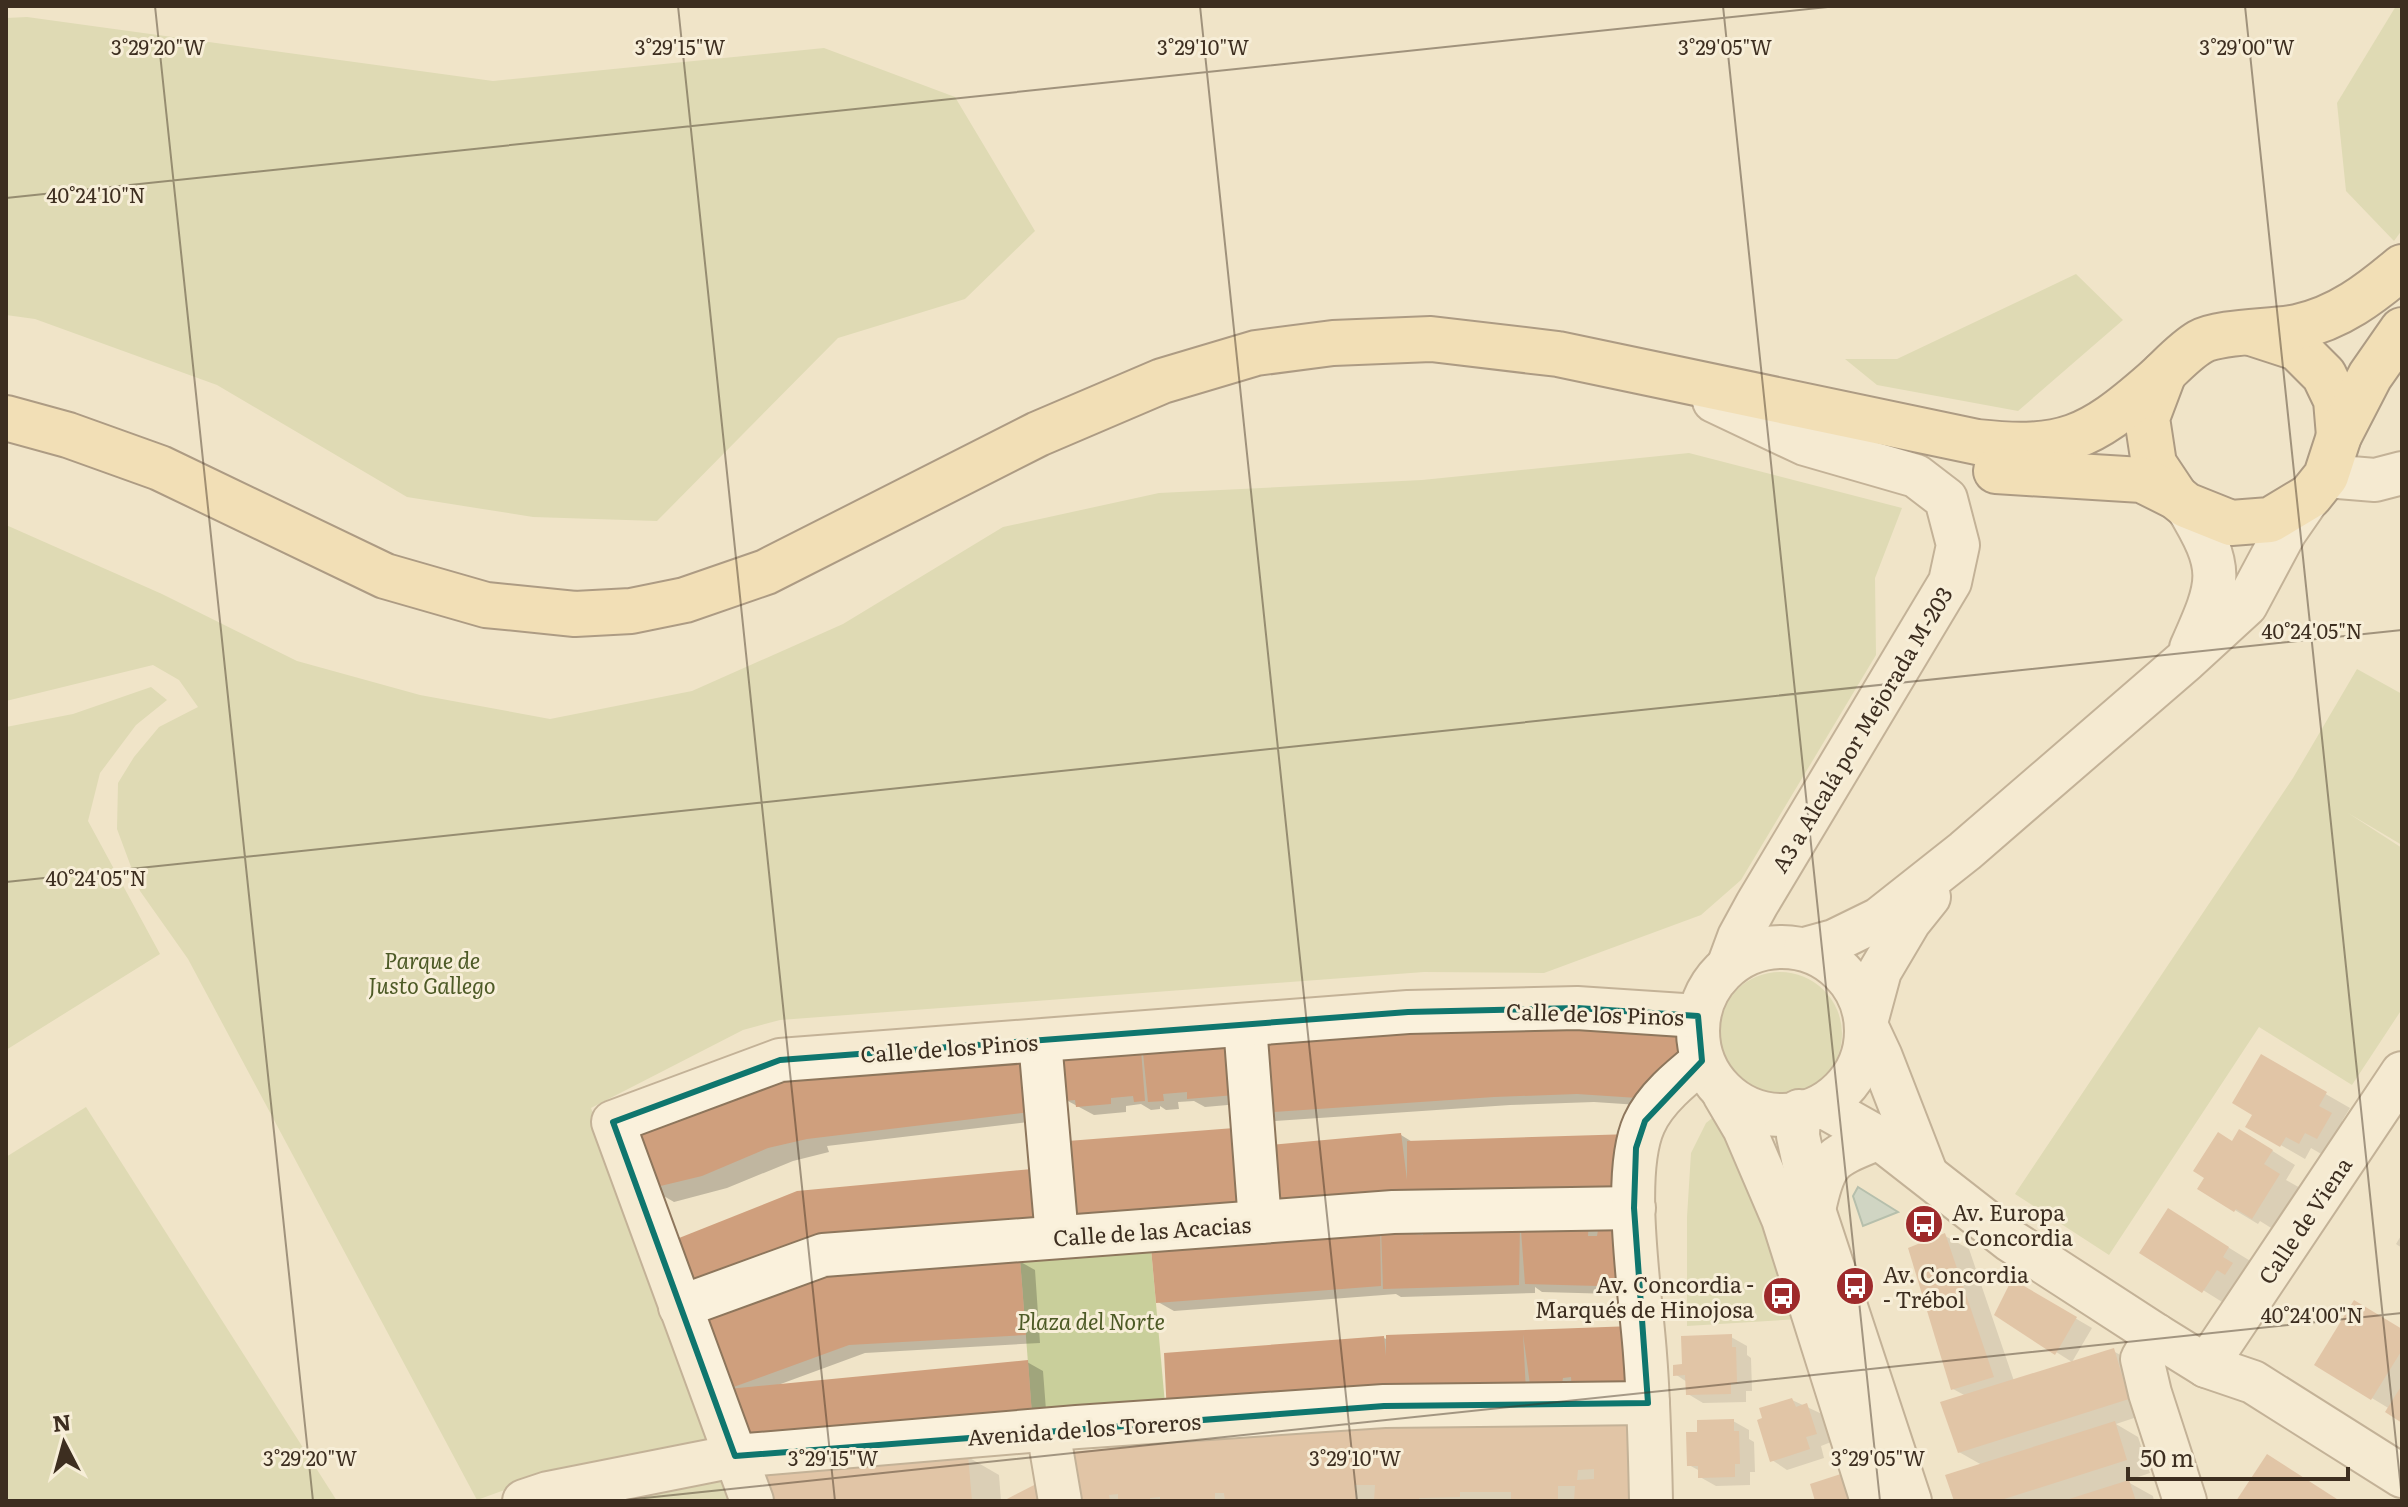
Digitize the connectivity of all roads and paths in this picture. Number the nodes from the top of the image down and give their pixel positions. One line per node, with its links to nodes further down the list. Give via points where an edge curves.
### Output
1 (2402, 267): 3 (main road, via 2367,297 2332,316)
2 (2402, 330): 8 (main road, via 2370,376)
3 (2249, 332): 5 (main road, via 2201,341); 8 (main road, via 2297,348 2324,375 2336,400)
4 (1558, 354): 5 (main road, via 2022,447 2067,441 2102,425); 6 (main road); 7 (main road, via 1431,339 1256,353 1162,381 1038,434 766,572 685,600 631,611 575,614 486,605 385,576 160,468)
5 (2164, 373): 10 (main road, via 2147,418 2154,464)
6 (1714, 401): 10 (main road, via 1970,468 2142,480); 14 (street, A3 a Alcalá por Mejorada M-203, via 1805,444 1916,476 1946,499 1958,545 1950,582 1757,904)
7 (6, 418)
8 (2325, 470): 9 (street, via 2375,480); 10 (main road, via 2270,520 2231,523); 11 (street, via 2246,605)
9 (2402, 473)
10 (2181, 501): 11 (street, via 2207,539 2216,572 2211,604)
11 (2186, 660): 12 (street)
12 (1965, 851): 13 (street, via 1879,919); 16 (street, via 1909,922 1880,971)
13 (1805, 949): 14 (street, via 1770,947); 16 (street, via 1832,962 1855,987)
14 (1729, 964): 15 (street, via 1712,982)
15 (1698, 1016): 17 (street, Calle de los Pinos, via 1531,1009); 20 (street)
16 (1866, 1022): 21 (street, via 1862,1062 1845,1086); 24 (street)
17 (1245, 1025): 18 (street, Calle de los Pinos); 27 (street)
18 (1040, 1041): 28 (street); 29 (street, Calle de los Pinos, via 780,1060 613,1122)
19 (2402, 1073): 22 (street, Calle de Viena)
20 (1713, 1078): 21 (street, via 1751,1111 1775,1116); 25 (street, via 1676,1082 1645,1121 1636,1148); 40 (street, via 1744,1128 1783,1219)
21 (1811, 1109): 23 (street); 26 (street, via 1798,1136)
22 (2388, 1126): 31 (street, Calle de Viena)
23 (1879, 1138): 24 (street); 26 (street, via 1832,1161 1821,1176)
24 (1926, 1173): 30 (street, via 2011,1241)
25 (1634, 1208): 27 (street, Calle de las Acacias, via 1393,1212); 32 (street)
26 (1814, 1210): 41 (street)
27 (1260, 1222): 28 (street, Calle de las Acacias)
28 (1057, 1237): 29 (street, Calle de las Acacias, via 823,1255)
29 (680, 1307): 34 (street, Calle de los Pinos)
30 (2156, 1335): 31 (street); 42 (street, via 2142,1359)
31 (2206, 1366): 35 (street, via 2253,1382); 43 (street, via 2241,1403)
32 (1648, 1403): 33 (street, Avenida de los Toreros, via 1384,1406); 39 (street)
33 (1048, 1430): 34 (street, Avenida de los Toreros); 38 (street)
34 (735, 1456): 36 (street, Avenida de los Toreros); 37 (street, Calle de los Pinos)
35 (2402, 1476)
36 (524, 1501)
37 (752, 1501)
38 (1060, 1501)
39 (1651, 1501)
40 (1872, 1501)
41 (1910, 1501)
42 (2185, 1501)
43 (2394, 1501)

